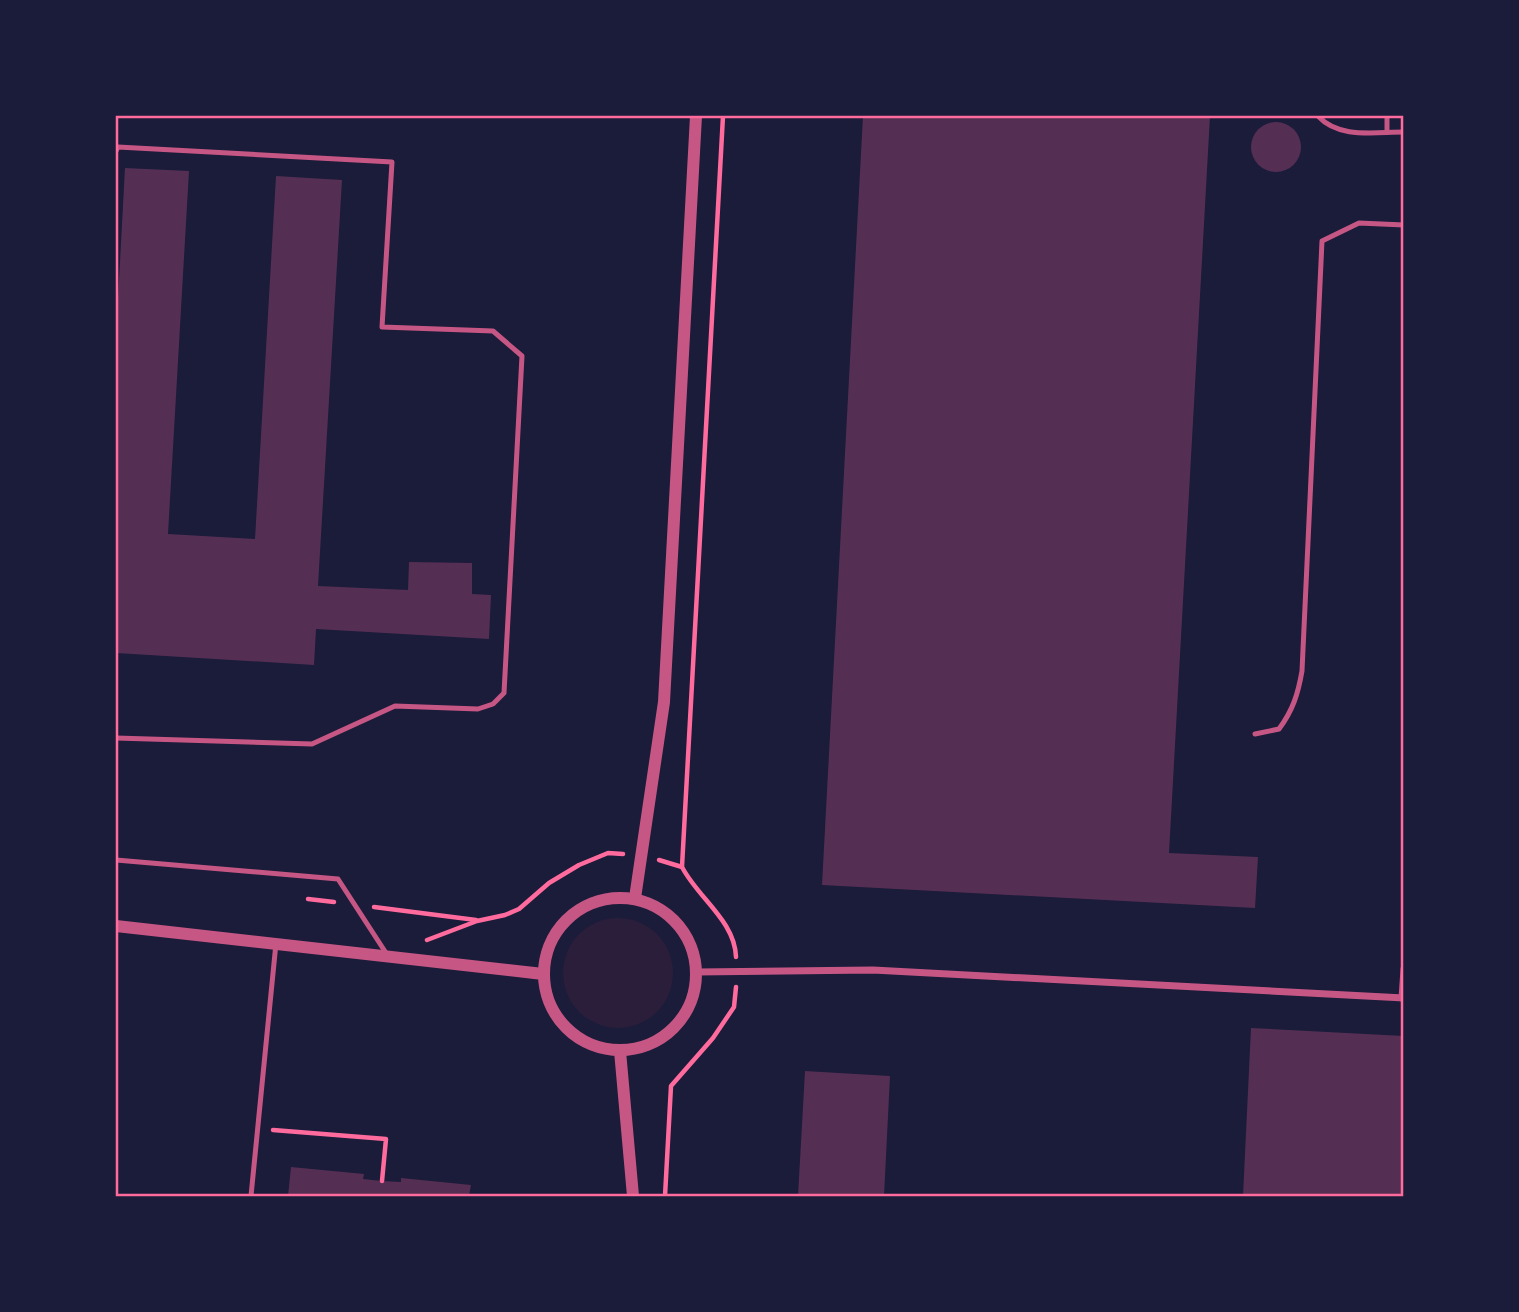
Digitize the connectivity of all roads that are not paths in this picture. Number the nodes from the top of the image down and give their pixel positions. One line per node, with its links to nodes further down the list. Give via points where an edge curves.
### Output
1 (696, 116): 11 (street, via 664,702)
2 (1318, 116): 4 (lane, via 1342,132)
3 (1387, 116): 4 (lane)
4 (1387, 132): 5 (lane)
5 (1404, 132)
6 (116, 151): 9 (lane, via 118,147 145,148 392,162 382,327 493,331 522,356 504,693 499,699 478,709 394,706 312,744)
7 (1404, 225): 8 (lane, via 1359,223 1322,241 1302,671 1298,695 1279,729)
8 (1255, 734)
9 (116, 738)
10 (116, 860): 14 (lane, via 338,879)
11 (635, 898): 16 (street, via 660,908 680,924 693,947); 17 (street, via 602,900 572,915 556,931)
12 (116, 926): 13 (street)
13 (276, 943): 14 (street); 20 (lane)
14 (387, 955): 17 (street)
15 (1404, 969): 18 (street)
16 (697, 972): 18 (street, via 873,970); 19 (street, via 688,1012 675,1028 640,1048)
17 (543, 974): 19 (street, via 558,1019 575,1036 596,1047)
18 (1403, 998)
19 (620, 1051): 21 (street)
20 (251, 1196)
21 (633, 1196)

